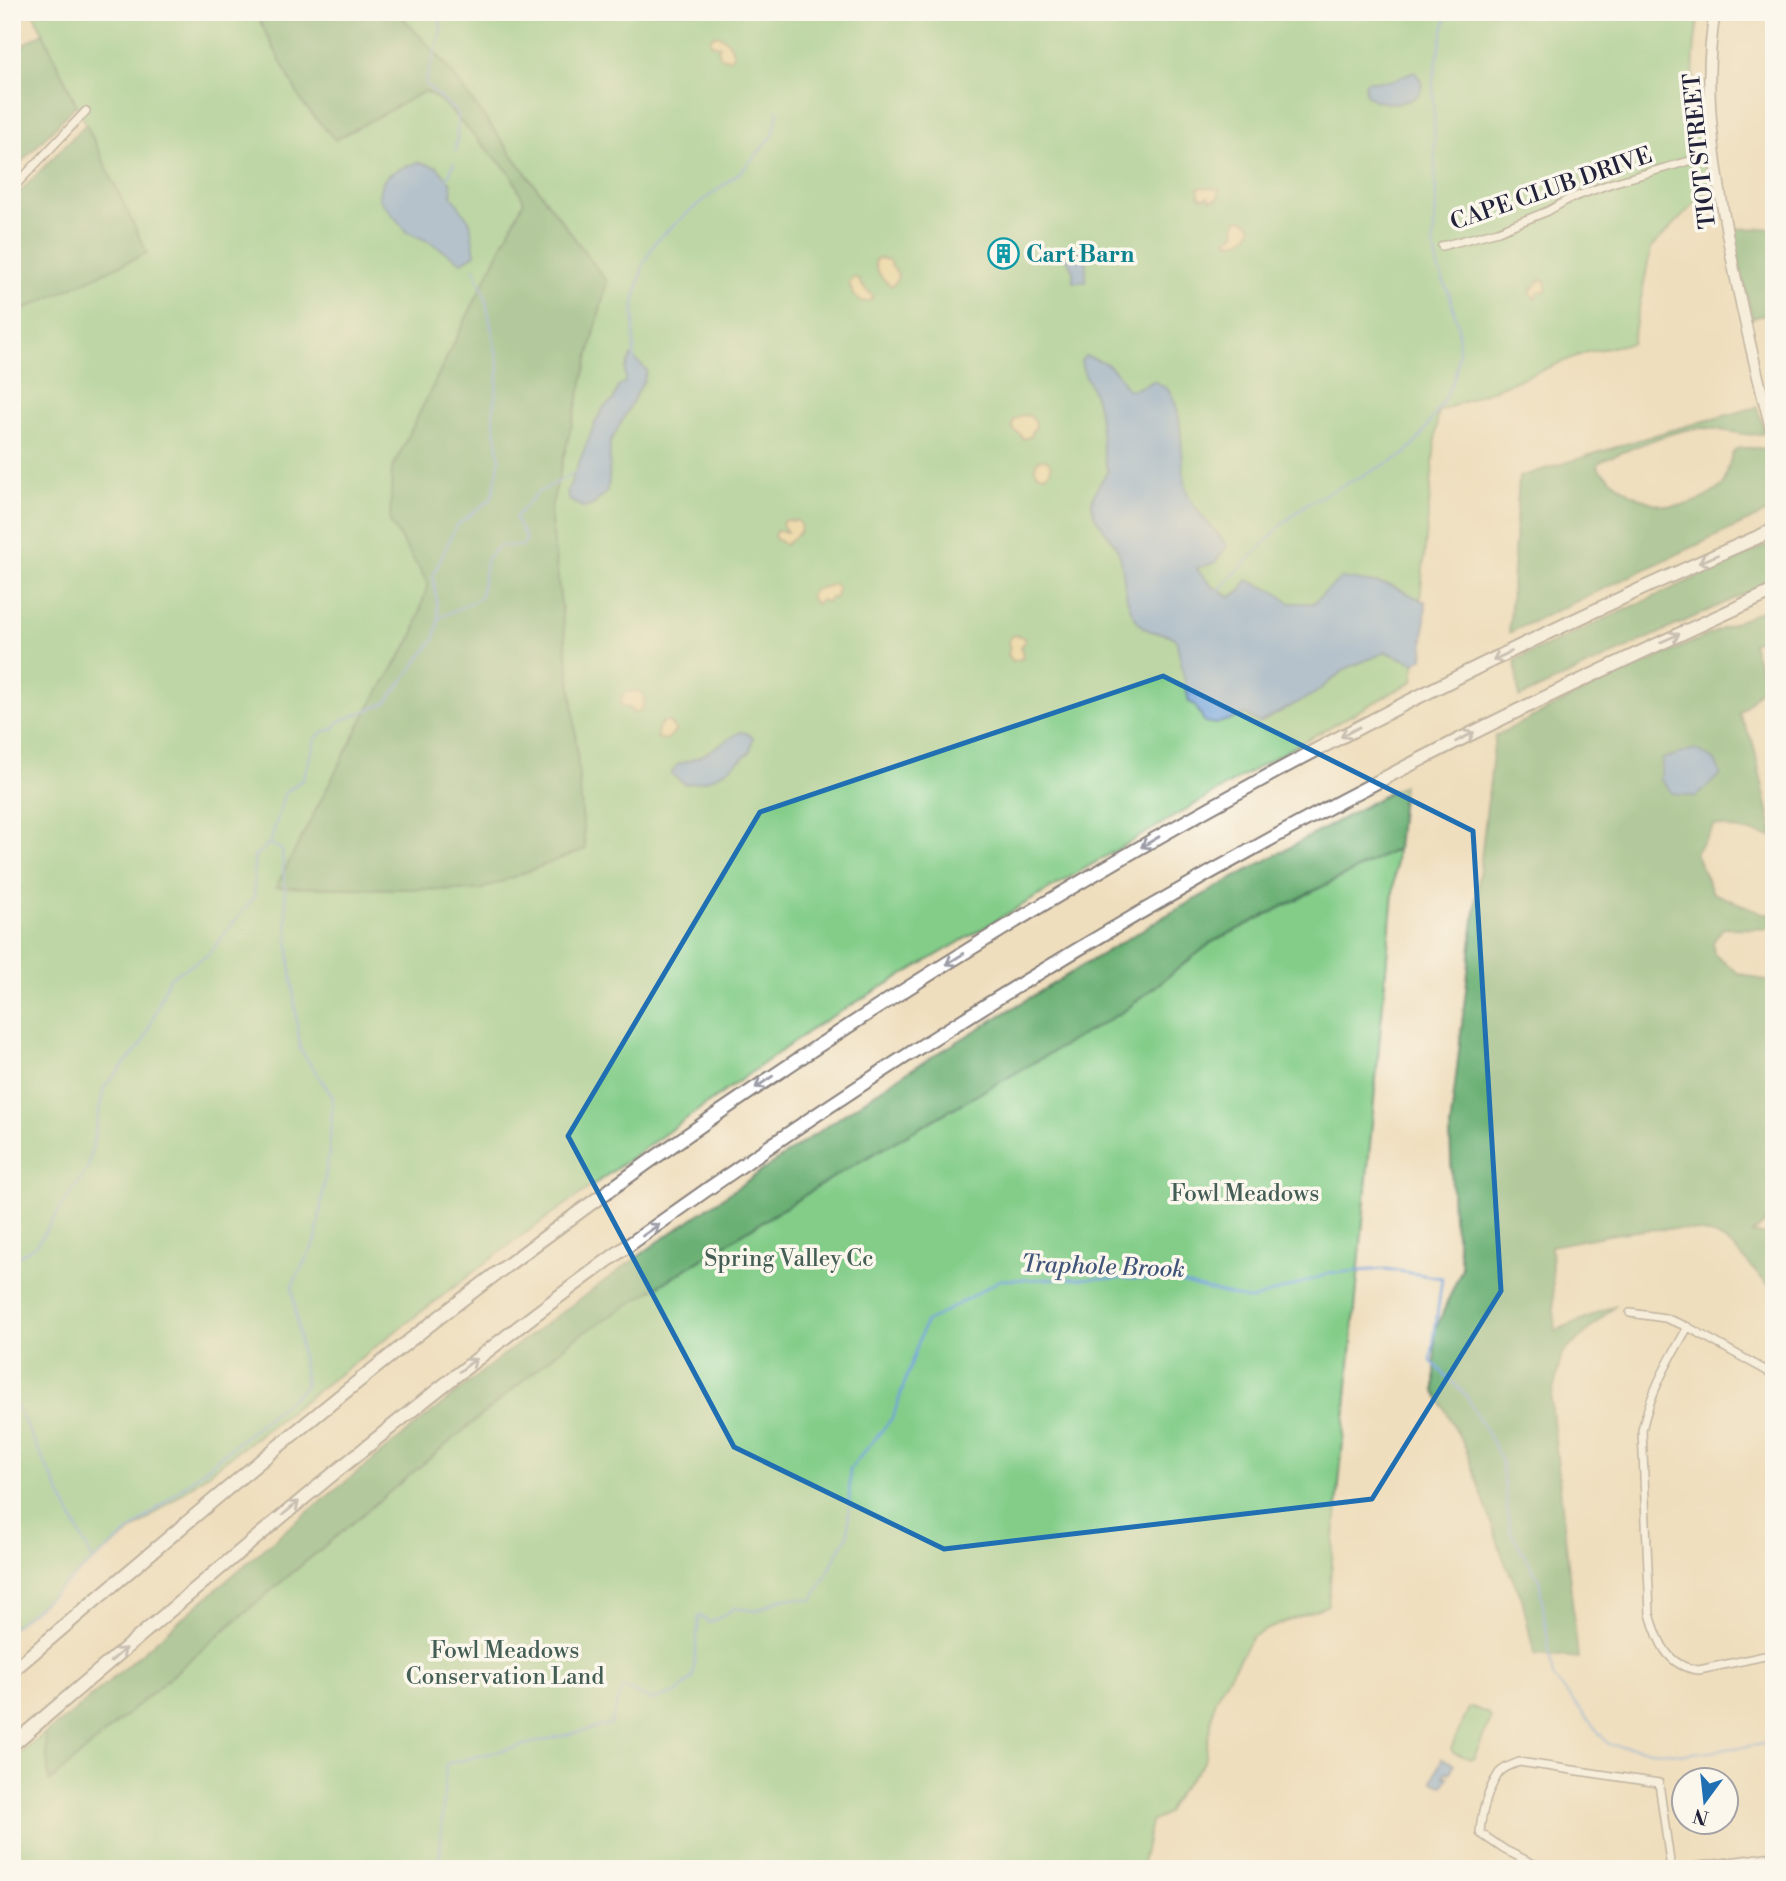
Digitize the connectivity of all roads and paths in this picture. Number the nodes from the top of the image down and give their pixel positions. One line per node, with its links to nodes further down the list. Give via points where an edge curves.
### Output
1 (1716, 12): 3 (main road, TIOT STREET, via 1708,57)
2 (86, 111): 4 (street)
3 (1714, 154): 5 (street, CAPE CLUB DRIVE, via 1612,183 1498,231); 6 (main road, TIOT STREET, via 1745,326)
4 (12, 189)
5 (1442, 246)
6 (1774, 440)
7 (1772, 530): 13 (highway, one-way to 13, via 1554,630 1283,768 1060,895 831,1038 616,1185 417,1334)
8 (1774, 591): 14 (highway, one-way to 8, via 438,1389 618,1253 831,1105 1050,966 1265,842 1504,717)
9 (1630, 1313): 10 (street)
10 (1688, 1327): 11 (street); 12 (street, via 1648,1400 1642,1430 1650,1614 1666,1654 1689,1669)
11 (1774, 1375)
12 (1774, 1654)
13 (12, 1671)
14 (12, 1745)
15 (1774, 1856): 18 (street)
16 (1544, 1869): 17 (street, via 1480,1833 1485,1805 1499,1773 1519,1762 1655,1782 1661,1787)
17 (1671, 1869)
18 (1678, 1869)

